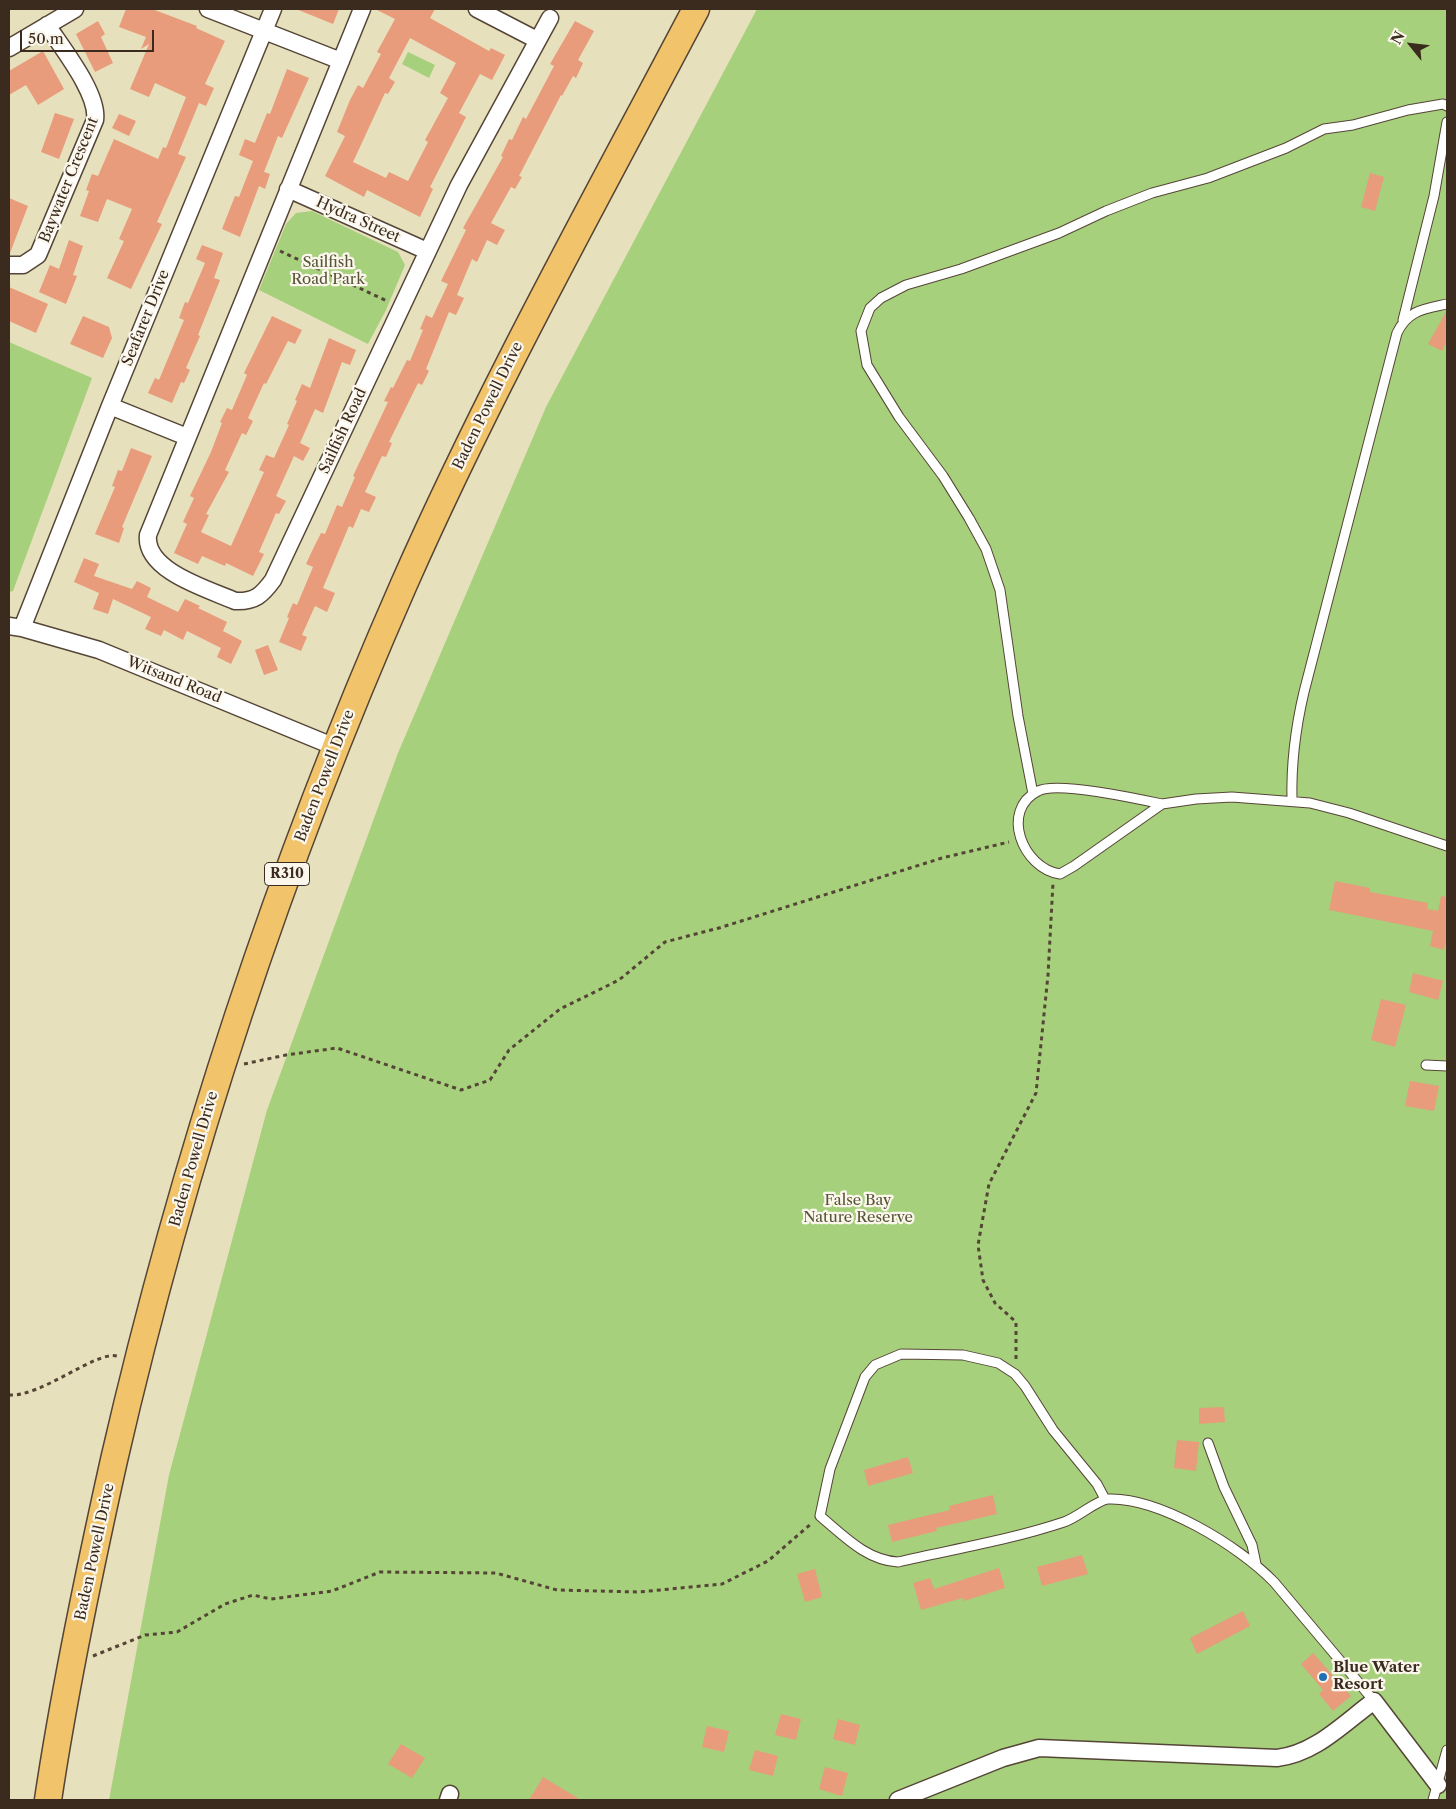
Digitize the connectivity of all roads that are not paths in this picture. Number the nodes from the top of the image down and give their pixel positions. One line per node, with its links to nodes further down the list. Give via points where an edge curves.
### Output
1 (75, 9): 8 (street)
2 (208, 9): 9 (street)
3 (273, 9): 9 (street, Seafarer Drive)
4 (362, 9): 12 (street, Sailfish Road)
5 (477, 9): 10 (street)
6 (696, 9): 23 (main road, Baden Powell Drive / R310, via 489,403 406,580)
7 (550, 18): 10 (street, Sailfish Road)
8 (48, 25): 11 (street); 17 (street, Baywater Crescent, via 91,95 95,120 38,255 23,265)
9 (264, 32): 12 (street); 20 (street, Seafarer Drive)
10 (537, 40): 16 (street, Sailfish Road)
11 (9, 48)
12 (341, 61): 15 (street, Sailfish Road)
13 (1447, 106): 24 (lane, via 1408,110 1353,126 1324,128 1286,148 1208,178 1152,193 961,269 906,285 881,298 870,308 861,331 867,364 899,417 943,476 969,518 986,549 1000,590)
14 (1447, 122): 19 (lane, via 1434,196)
15 (288, 189): 16 (street, Hydra Street); 21 (street, Sailfish Road)
16 (427, 251): 21 (street, Sailfish Road, via 273,580 257,599 235,601 166,569 148,551 149,528)
17 (9, 266)
18 (1447, 304): 19 (lane, via 1418,311)
19 (1403, 320): 25 (lane, via 1381,389 1304,692 1291,762)
20 (110, 406): 21 (street); 22 (street, Seafarer Drive)
21 (186, 437)
22 (16, 627): 23 (street, Witsand Road, via 117,657)
23 (335, 747): 36 (main road, Baden Powell Drive / R310, via 263,939 171,1236 97,1538)
24 (1033, 794): 26 (lane, via 1044,789 1079,790); 26 (lane, via 1024,804 1021,814 1020,840 1032,859 1060,874)
25 (1292, 802): 26 (lane, via 1232,796); 27 (lane, via 1349,813)
26 (1162, 804)
27 (1447, 846)
28 (1426, 1066): 29 (lane)
29 (1447, 1066)
30 (1208, 1443): 32 (lane, via 1224,1488 1252,1545)
31 (1105, 1499): 31 (lane, via 1098,1484 1053,1430 1015,1374 998,1363 963,1355 902,1354 875,1365 865,1377 830,1469 820,1516 866,1553 881,1560 898,1562 1067,1521); 32 (lane, via 1162,1510 1218,1538)
32 (1256, 1564): 33 (lane)
33 (1374, 1701): 35 (street); 37 (street, via 1309,1749 1290,1756 1038,1748 1003,1758)
34 (1447, 1750): 35 (lane)
35 (1436, 1792)
36 (48, 1800)
37 (898, 1800)

